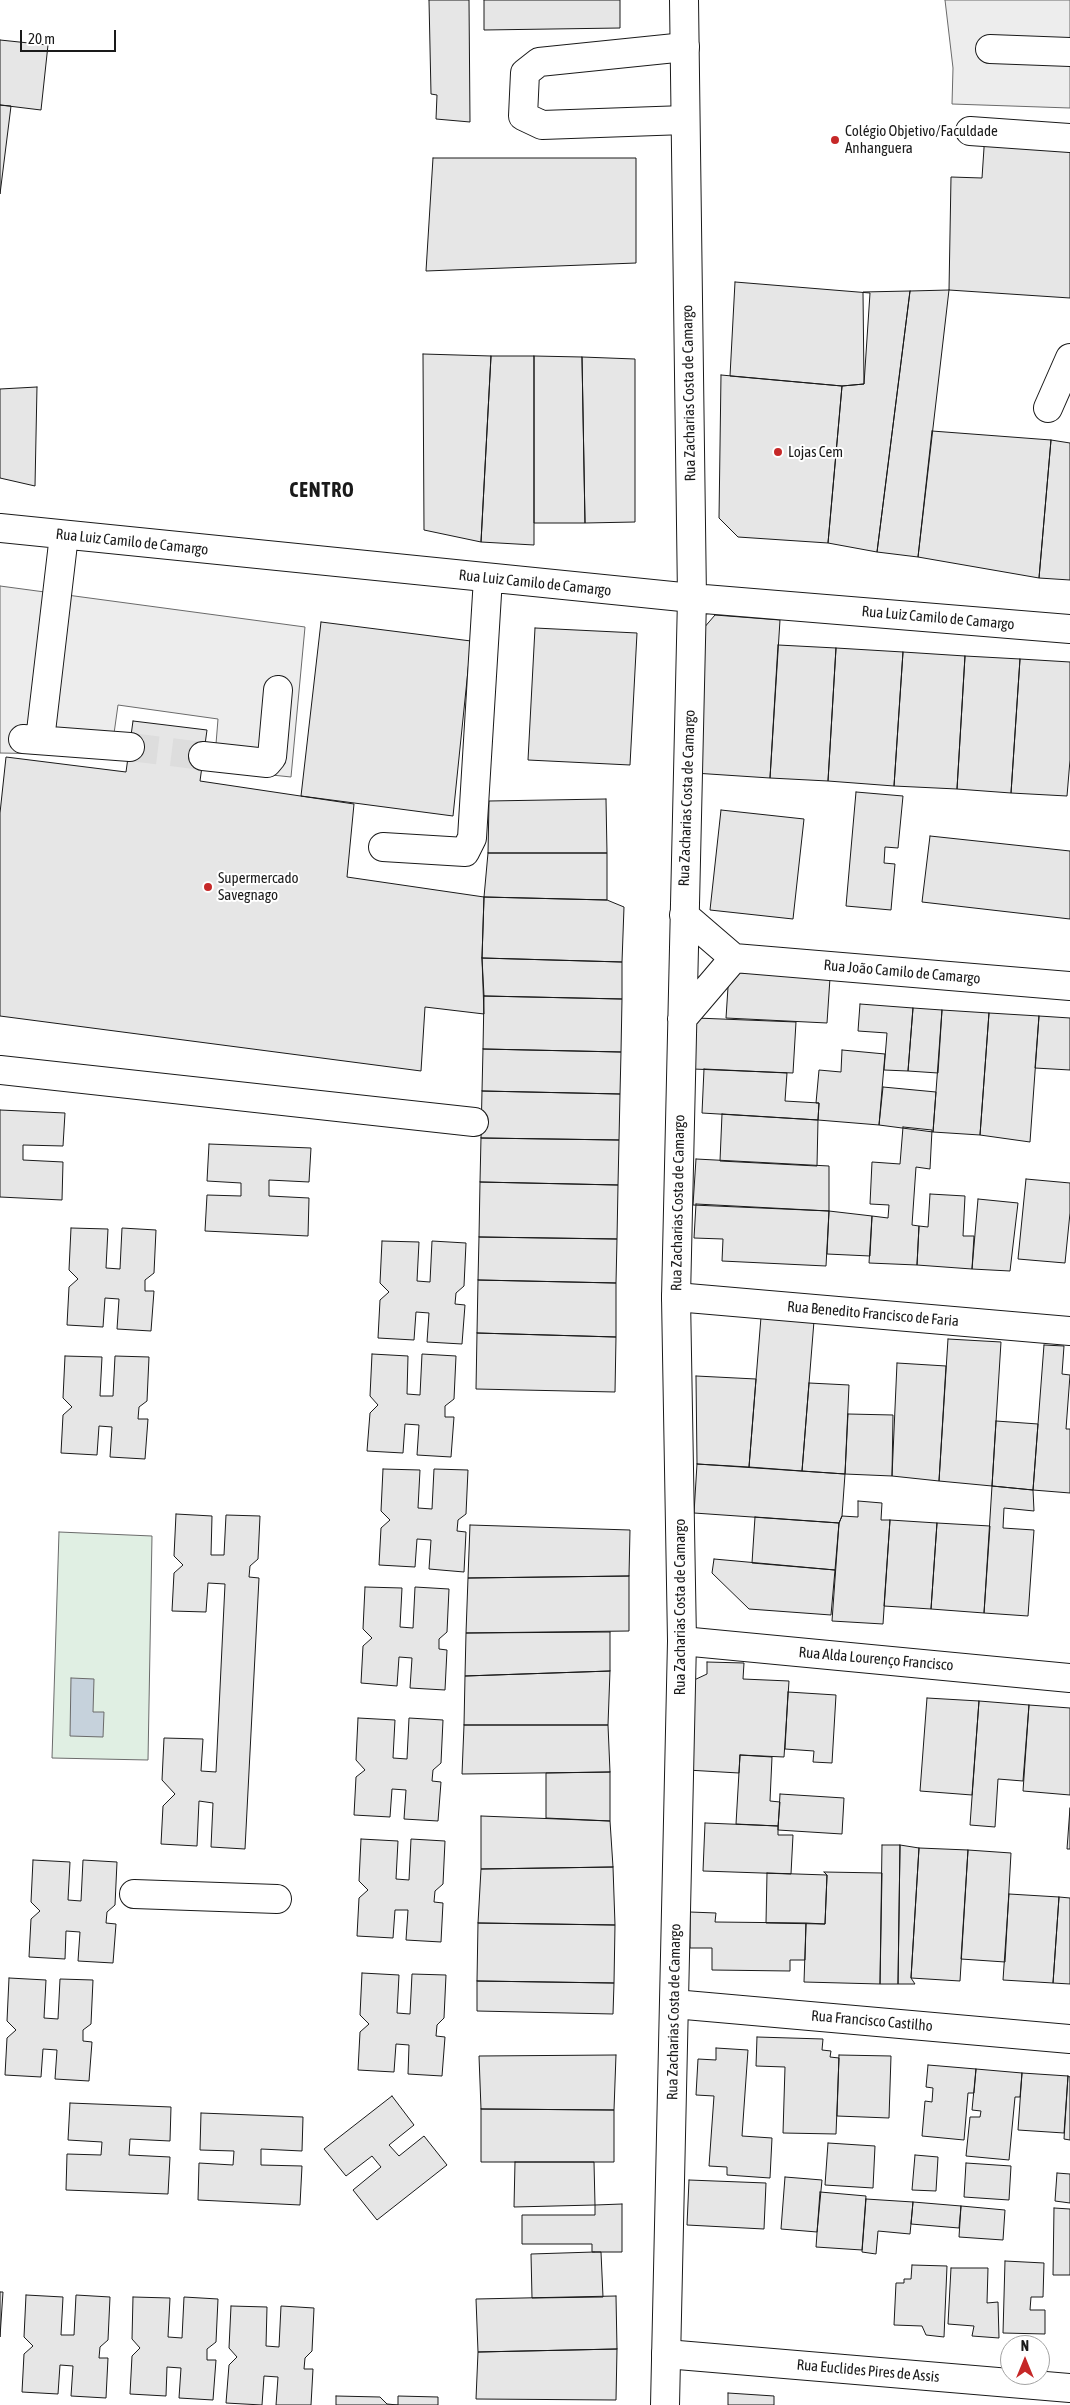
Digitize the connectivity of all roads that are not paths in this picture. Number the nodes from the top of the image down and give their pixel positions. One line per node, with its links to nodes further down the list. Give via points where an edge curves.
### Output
1 (684, 0): 2 (main road, Rua Zacharias Costa de Camargo)
2 (684, 47): 5 (main road, Rua Zacharias Costa de Camargo); 5 (main road, via 539,62 525,74 523,116 542,124)
3 (990, 49): 4 (main road)
4 (1070, 52)
5 (686, 120): 13 (main road, Rua Zacharias Costa de Camargo)
6 (970, 131): 7 (main road)
7 (1070, 138)
8 (1070, 358): 9 (main road)
9 (1048, 408)
10 (0, 528): 11 (main road, Rua Luiz Camilo de Camargo)
11 (64, 535): 12 (main road, Rua Luiz Camilo de Camargo); 16 (main road, via 32,739)
12 (488, 578): 13 (main road, Rua Luiz Camilo de Camargo); 18 (main road, via 472,838 465,852)
13 (692, 598): 14 (main road, Rua Luiz Camilo de Camargo); 19 (main road, Rua Zacharias Costa de Camargo)
14 (1070, 629)
15 (278, 690): 17 (main road, via 272,757 266,763)
16 (130, 747)
17 (204, 756)
18 (383, 847)
19 (684, 915): 20 (main road); 22 (main road, Rua Zacharias Costa de Camargo)
20 (734, 958): 21 (main road, Rua João Camilo de Camargo); 22 (main road)
21 (1070, 986)
22 (682, 1019): 25 (main road, Rua Zacharias Costa de Camargo)
23 (0, 1070): 24 (main road)
24 (474, 1122)
25 (676, 1297): 26 (main road, Rua Benedito Francisco de Faria); 27 (main road, Rua Zacharias Costa de Camargo)
26 (1070, 1331)
27 (682, 1641): 28 (main road, Rua Alda Lourenço Francisco); 31 (main road, Rua Zacharias Costa de Camargo)
28 (1070, 1678)
29 (134, 1894): 30 (main road)
30 (277, 1899)
31 (674, 2004): 32 (main road, Rua Francisco Castilho); 33 (main road, Rua Zacharias Costa de Camargo)
32 (1070, 2039)
33 (666, 2354): 34 (main road, Rua Euclides Pires de Assis); 35 (main road, Rua Zacharias Costa de Camargo)
34 (1070, 2388)
35 (665, 2405)

